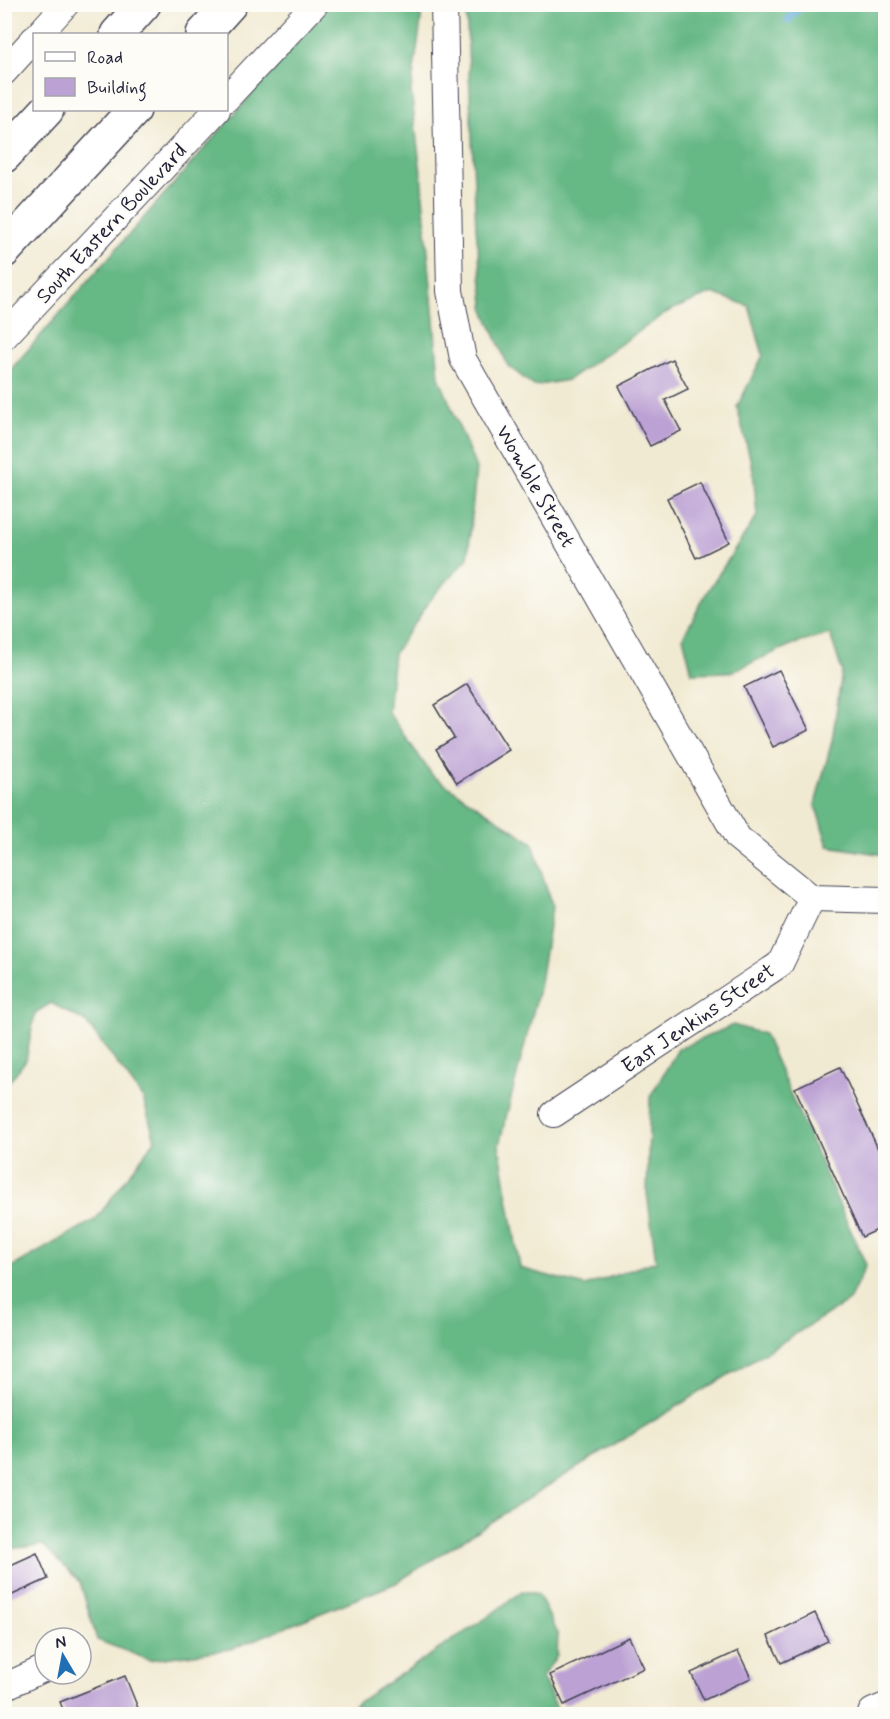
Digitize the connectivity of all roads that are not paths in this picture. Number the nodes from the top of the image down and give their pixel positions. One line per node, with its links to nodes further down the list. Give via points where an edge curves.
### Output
1 (66, 4): 6 (street)
2 (144, 4): 7 (highway)
3 (230, 4): 8 (highway)
4 (315, 4): 11 (street)
5 (444, 4): 18 (street, Womble Street, via 450,291 463,359 738,838)
6 (40, 33)
7 (118, 33)
8 (204, 33)
9 (33, 40): 10 (street)
10 (4, 72)
11 (228, 97)
12 (46, 111): 15 (highway)
13 (133, 111): 16 (highway)
14 (216, 111): 17 (street, South Eastern Boulevard)
15 (4, 156)
16 (4, 251)
17 (4, 337)
18 (812, 898): 19 (street); 20 (street, East Jenkins Street, via 780,964)
19 (885, 900)
20 (554, 1114)
21 (33, 1674): 22 (street)
22 (4, 1687)
23 (885, 1709): 24 (street)
24 (874, 1714)

